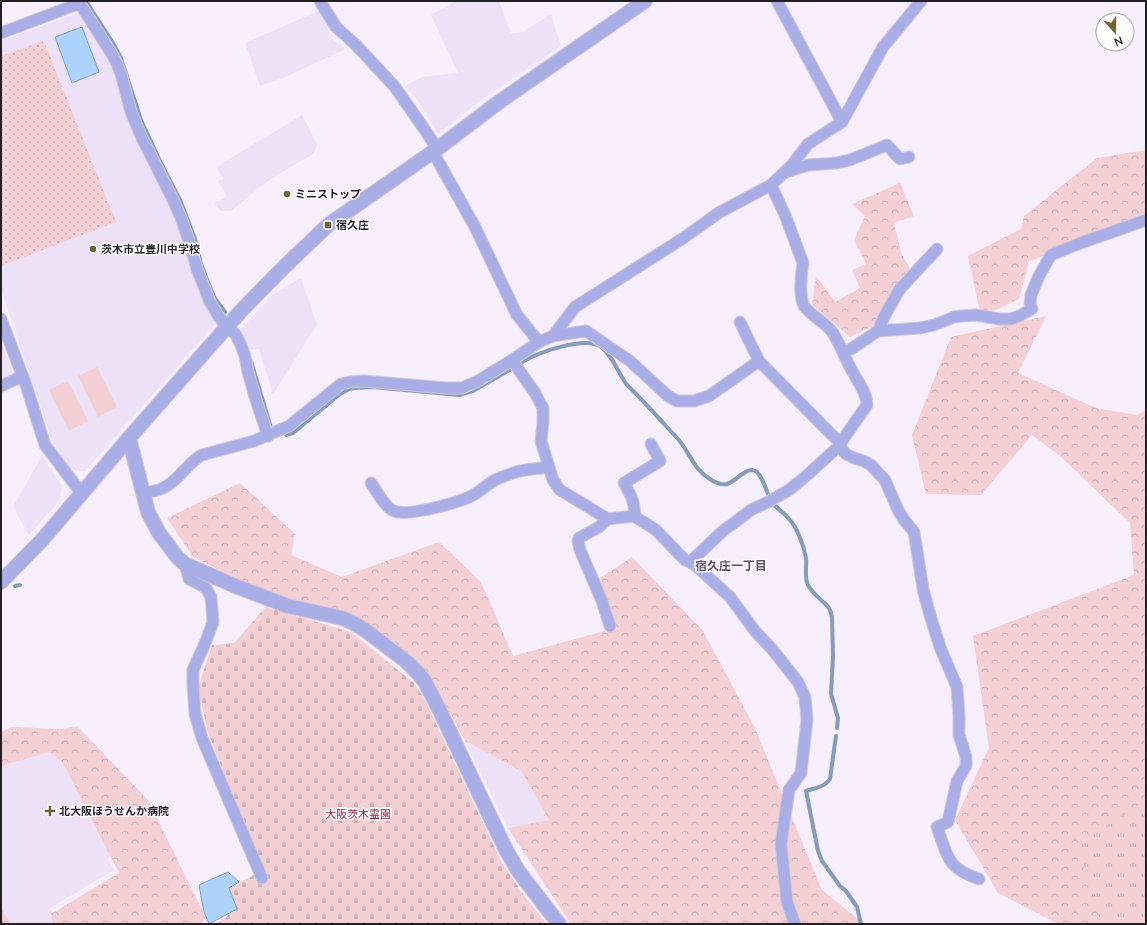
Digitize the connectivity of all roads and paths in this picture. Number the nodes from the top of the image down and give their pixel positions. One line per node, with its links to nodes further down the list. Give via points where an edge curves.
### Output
1 (320, 1): 7 (street, via 336,27 395,87 427,133)
2 (645, 1): 7 (street, via 499,102)
3 (777, 1): 6 (street)
4 (920, 1): 6 (street, via 883,47)
5 (1, 33): 15 (street, via 78,5 117,64 134,118 181,218 202,285 219,317)
6 (842, 122): 9 (street, via 808,144)
7 (435, 151): 15 (street, via 328,225); 18 (street, via 517,315)
8 (909, 157): 9 (street, via 900,159 887,145 850,160 808,165)
9 (784, 172): 10 (street)
10 (772, 185): 17 (street, via 720,212 575,307); 19 (street, via 803,263 801,295 804,306 832,332)
11 (1146, 220): 16 (street, via 1051,255 1031,295 1032,309 1019,316 1005,320 976,315 962,316 920,328)
12 (937, 249): 16 (street, via 899,290)
13 (1, 319): 22 (street)
14 (740, 322): 21 (street)
15 (228, 326): 24 (street, via 236,335 245,356); 25 (street)
16 (878, 331): 19 (street)
17 (553, 336): 18 (street); 21 (street, via 586,331 630,361 668,396 677,401 694,401 709,396)
18 (539, 342): 20 (street)
19 (844, 352): 26 (street, via 866,396 867,405)
20 (512, 360): 24 (street, via 462,388 364,381 341,384 294,423); 28 (street, via 543,408 541,441)
21 (759, 361): 26 (street)
22 (23, 376): 23 (street); 31 (street, via 45,445)
23 (1, 386)
24 (268, 436): 30 (street, via 202,455 166,486)
25 (129, 438): 30 (street); 31 (street)
26 (840, 443): 34 (street, via 794,487 745,514); 39 (street, via 846,454 871,465 884,480 898,510 914,532 930,615 957,687 958,735 966,757 966,766 956,780 948,822 937,827 949,860 956,868)
27 (651, 444): 32 (street, via 660,461 624,483 633,498)
28 (549, 467): 29 (street, via 514,473 496,480 475,494 446,505 402,513 394,511 385,503); 33 (street, via 553,480 560,490)
29 (371, 483)
30 (144, 493): 35 (street, via 148,512 159,533)
31 (82, 494): 36 (street)
32 (634, 516): 33 (street); 34 (street, via 656,530)
33 (608, 519): 37 (street, via 578,541)
34 (690, 562): 41 (street, via 730,597 798,682 805,697 806,720 801,773 789,790 781,844 787,902)
35 (185, 564): 38 (street, via 188,579 206,588 211,596 213,622 193,670 195,714 202,738); 40 (street, via 288,606 342,618 365,630 407,662 425,682 506,850 519,872)
36 (1, 582)
37 (610, 626)
38 (262, 878)
39 (979, 879)
40 (560, 924)
41 (795, 924)

